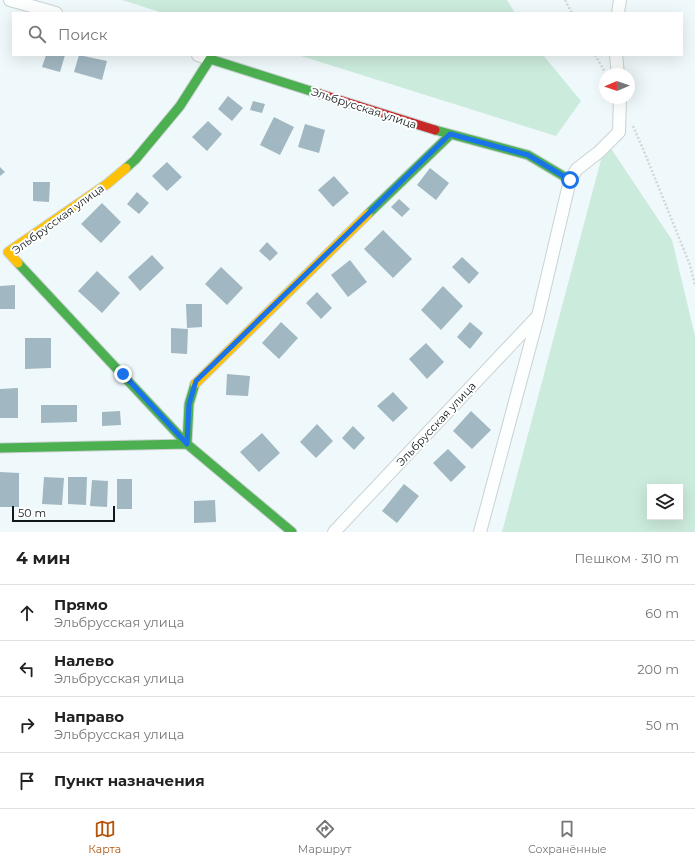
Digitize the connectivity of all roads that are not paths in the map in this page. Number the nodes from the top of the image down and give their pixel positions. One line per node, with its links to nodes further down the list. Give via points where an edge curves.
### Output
1 (10, 0): 3 (street)
2 (620, 0): 4 (street)
3 (52, 12)
4 (618, 12)
5 (201, 56): 7 (street, Эльбрусская улица)
6 (616, 56): 8 (street)
7 (210, 59): 10 (street, Эльбрусская улица); 12 (street, Эльбрусская улица, via 180,106 135,160 107,184)
8 (617, 68)
9 (620, 104): 11 (street, via 619,132 577,169)
10 (450, 134): 11 (street, Эльбрусская улица, via 528,155); 14 (street, via 196,381 189,404)
11 (570, 180): 13 (street)
12 (4, 248): 14 (street, Эльбрусская улица)
13 (538, 316): 17 (street, Эльбрусская улица); 18 (street)
14 (187, 444): 15 (street); 16 (street, Эльбрусская улица)
15 (0, 448)
16 (292, 532)
17 (334, 532)
18 (480, 532)

